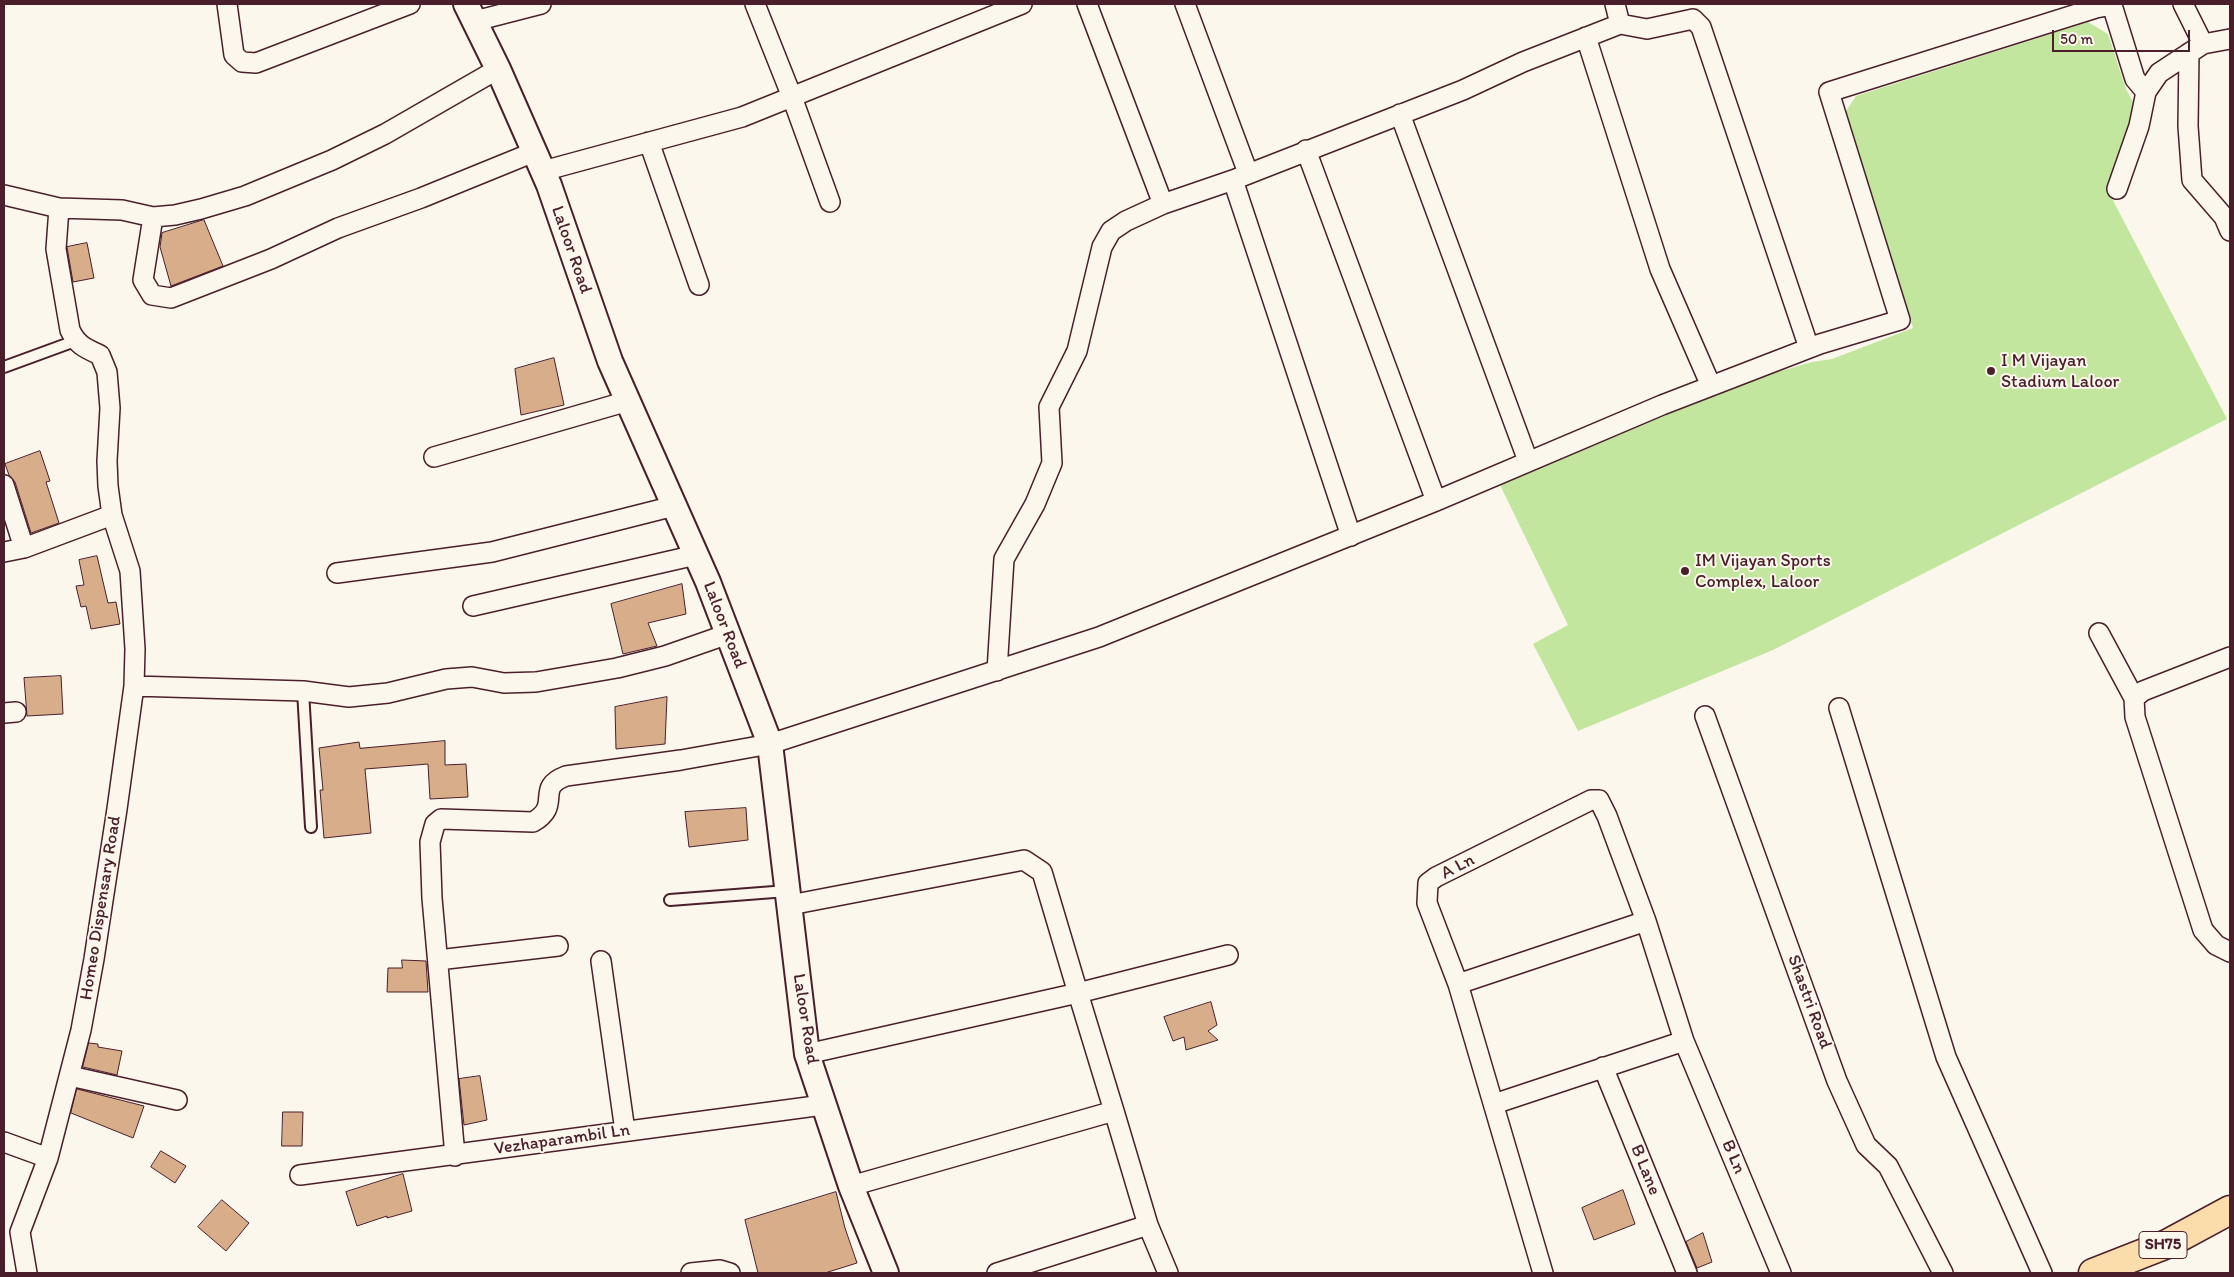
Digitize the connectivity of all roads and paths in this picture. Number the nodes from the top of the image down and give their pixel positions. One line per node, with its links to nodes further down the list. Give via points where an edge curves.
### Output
1 (226, 4): 2 (street, via 234,56 242,62 256,63)
2 (410, 4)
3 (541, 4): 10 (street)
4 (755, 4): 17 (street)
5 (1022, 4): 17 (street)
6 (1087, 4): 26 (street)
7 (1185, 4): 22 (street)
8 (1615, 4): 11 (street)
9 (2183, 4): 14 (street)
10 (470, 12): 15 (street, Laloor Road)
11 (1620, 24): 12 (street); 32 (street, via 1647,29 1694,19 1700,27)
12 (1586, 37): 18 (street); 34 (street, via 1660,269)
13 (2230, 39): 14 (street)
14 (2196, 49): 16 (street, via 2160,73); 29 (street, via 2188,126 2192,180 2224,216)
15 (498, 69): 21 (street, Laloor Road); 28 (street, via 385,134 332,160 245,196 175,215)
16 (2146, 92): 23 (street, via 2139,126); 32 (street, via 2135,79 2112,6 2096,8 1829,92 1900,320)
17 (792, 97): 19 (street, via 742,117); 25 (street)
18 (1400, 114): 20 (street); 37 (street)
19 (649, 142): 21 (street); 30 (street)
20 (1306, 150): 22 (street); 39 (street)
21 (538, 162): 28 (street, via 338,228 271,259 171,298 152,294 143,280); 35 (street, Laloor Road, via 610,361)
22 (1240, 176): 26 (street); 42 (street)
23 (2117, 189)
24 (4, 196): 27 (street)
25 (830, 202)
26 (1163, 204): 51 (street, via 1111,230 1102,246 1077,351 1048,407 1052,463 1035,504 1004,559)
27 (59, 208): 28 (street, via 122,210); 31 (street, via 56,249 70,330)
28 (153, 217)
29 (2230, 231)
30 (699, 285)
31 (75, 341): 33 (lane); 41 (street, Homeo Dispensary Road, via 100,355 107,372 110,408 107,461)
32 (1809, 348): 34 (street)
33 (4, 367)
34 (1712, 386): 37 (street)
35 (628, 401): 36 (street); 40 (street, Laloor Road)
36 (434, 457)
37 (1528, 461): 39 (street)
38 (4, 484): 43 (street)
39 (1436, 502): 42 (street)
40 (674, 506): 45 (street, Laloor Road); 46 (street, via 492,552)
41 (112, 515): 43 (street); 52 (street, Homeo Dispensary Road, via 130,571)
42 (1351, 536): 51 (street, via 1099,637)
43 (24, 548): 44 (street)
44 (4, 552)
45 (696, 555): 47 (street); 49 (street, Laloor Road)
46 (337, 573)
47 (473, 606)
48 (2099, 633): 54 (street)
49 (728, 634): 53 (street, via 618,668 536,682 504,683 472,677 446,679 388,693 349,697); 57 (street, Laloor Road)
50 (2230, 657): 54 (street, via 2143,691)
51 (997, 671): 57 (street)
52 (134, 686): 53 (street); 72 (street, Homeo Dispensary Road, via 94,959)
53 (303, 691): 58 (lane)
54 (2134, 698): 63 (street, via 2135,717 2203,930 2216,945)
55 (1839, 708): 95 (street, via 1946,1057)
56 (1706, 716): 94 (street, Shastri Road, via 1837,1081 1866,1144 1888,1166)
57 (770, 744): 59 (street, Laloor Road); 65 (street, via 566,776 555,780 549,788 548,808 544,816 533,822 441,819 435,824 430,842)
58 (311, 827)
59 (789, 898): 60 (lane); 68 (street, via 1024,860 1042,872); 70 (street, Laloor Road)
60 (670, 900)
61 (1646, 921): 67 (street); 67 (street, A Ln, via 1607,816 1599,800 1591,800 1428,883 1427,903); 69 (street, A Ln)
62 (558, 946): 65 (street)
63 (2230, 952)
64 (1228, 954): 68 (street)
65 (438, 960): 79 (street)
66 (602, 961): 77 (street)
67 (1458, 984): 74 (street, A Ln)
68 (1078, 994): 70 (street); 76 (street)
69 (1684, 1041): 71 (street); 93 (street, B Ln)
70 (807, 1054): 75 (street, Laloor Road)
71 (1603, 1067): 74 (street); 92 (street, B Lane)
72 (70, 1076): 73 (street); 80 (street, Homeo Dispensary Road)
73 (177, 1100)
74 (1494, 1104): 91 (street, A Ln)
75 (823, 1105): 77 (street, Vezhaparambil Ln); 82 (street, Laloor Road)
76 (1114, 1111): 82 (street); 84 (street)
77 (625, 1131): 79 (street, Vezhaparambil Ln)
78 (4, 1142): 80 (street)
79 (455, 1156): 81 (street, Vezhaparambil Ln)
80 (48, 1158): 85 (street, Homeo Dispensary Road, via 20,1232)
81 (300, 1175)
82 (851, 1186): 88 (street, Laloor Road)
83 (2230, 1210): 96 (main road, SH75, via 2167,1244)
84 (1148, 1225): 89 (street); 90 (street)
85 (28, 1273)
86 (690, 1273): 87 (street, via 720,1270)
87 (730, 1273)
88 (886, 1273)
89 (997, 1273)
90 (1168, 1273)
91 (1543, 1273)
92 (1687, 1273)
93 (1781, 1273)
94 (1943, 1273)
95 (2042, 1273)
96 (2093, 1273)

